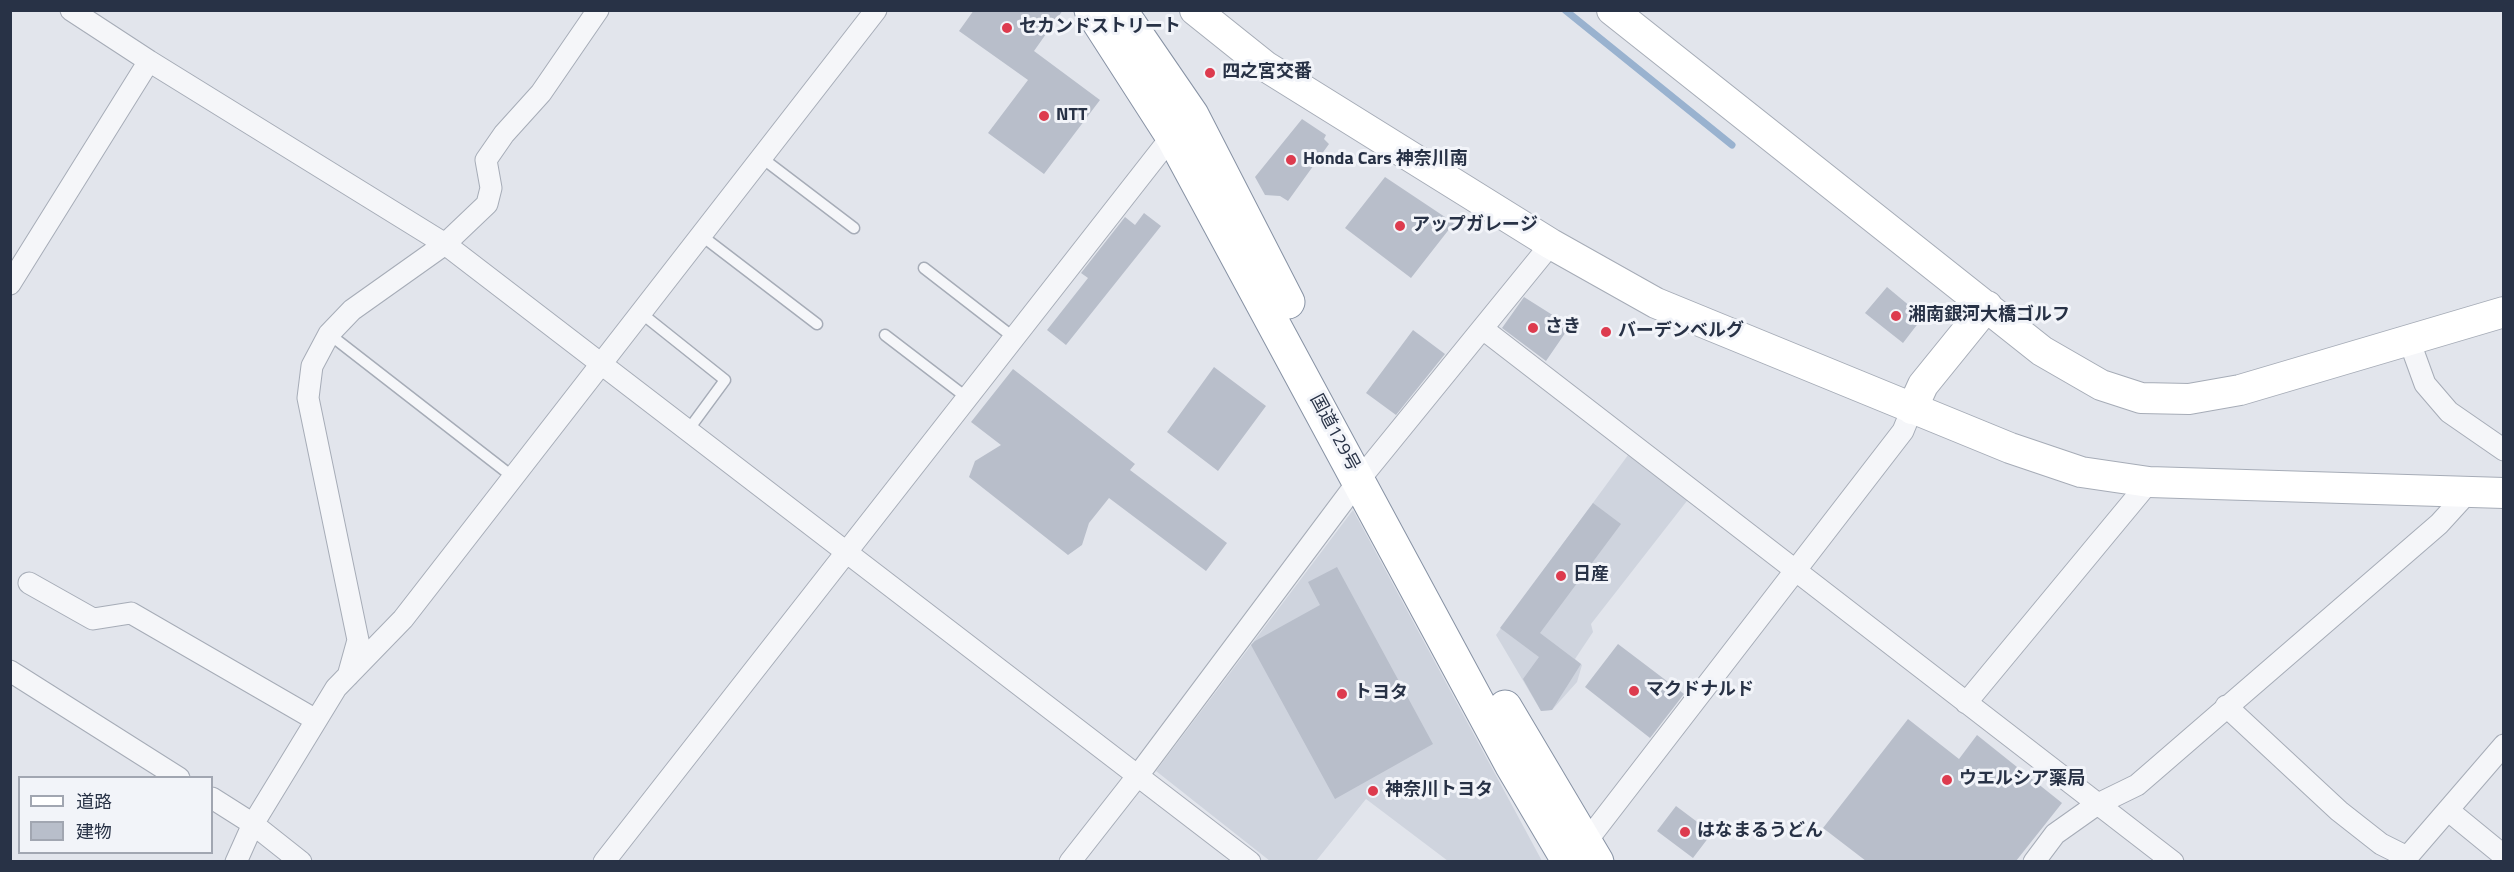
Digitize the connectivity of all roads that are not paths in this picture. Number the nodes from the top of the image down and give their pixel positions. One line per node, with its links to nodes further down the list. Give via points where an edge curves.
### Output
1 (598, 10): 12 (street, via 541,93 486,160 491,188 487,204)
2 (876, 10): 9 (street)
3 (1195, 10): 13 (street, via 1265,66)
4 (1612, 10): 16 (street)
5 (73, 11): 7 (street)
6 (1104, 12): 8 (highway, 国道129号); 30 (highway, 国道129号, via 1192,115 1292,310)
7 (148, 61): 12 (street); 15 (street)
8 (1172, 136): 23 (street); 30 (highway, 国道129号)
9 (762, 158): 10 (lane); 11 (street)
10 (854, 228)
11 (702, 236): 18 (street); 19 (lane)
12 (445, 244): 21 (street, via 352,310); 25 (street)
13 (1551, 244): 20 (street); 27 (street, via 1656,303)
14 (924, 268): 23 (lane)
15 (10, 284)
16 (1987, 306): 24 (street, via 2042,351 2101,385 2141,398 2188,399 2240,390); 27 (street, via 1923,385)
17 (2504, 312): 24 (street)
18 (641, 314): 25 (street); 28 (lane, via 725,380)
19 (817, 324)
20 (1483, 329): 30 (street); 36 (street)
21 (329, 334): 31 (lane); 39 (street, via 312,366 308,398 358,640)
22 (885, 334): 26 (lane)
23 (1013, 337): 26 (street)
24 (2409, 340): 29 (street, via 2425,384 2449,412)
25 (602, 362): 28 (street); 31 (street)
26 (966, 397): 35 (street)
27 (1912, 409): 32 (street, via 2044,461 2081,472); 36 (street, via 1903,431)
28 (689, 429): 35 (street)
29 (2504, 450)
30 (1366, 471): 44 (street); 51 (highway, 国道129号, via 1512,720)
31 (513, 477): 39 (street, via 403,619)
32 (2149, 482): 33 (street); 40 (street)
33 (2470, 490): 34 (street); 41 (street, via 2439,524)
34 (2504, 493)
35 (845, 550): 44 (street); 55 (street)
36 (1796, 570): 40 (street); 51 (street)
37 (29, 583): 42 (street, via 93,619 131,614)
38 (10, 671): 45 (street)
39 (348, 676): 42 (street)
40 (1966, 703): 47 (street)
41 (2226, 706): 47 (street, via 2137,785); 52 (street, via 2339,812)
42 (316, 720): 49 (street)
43 (2504, 745): 48 (street)
44 (1139, 774): 56 (street); 57 (street)
45 (177, 776)
46 (213, 799): 49 (street)
47 (2096, 805): 58 (street, via 2055,834); 59 (street)
48 (2449, 811): 50 (street); 52 (street)
49 (253, 824): 53 (street); 54 (street)
50 (2504, 856)
51 (1581, 857)
52 (2405, 859)
53 (236, 861)
54 (301, 861)
55 (604, 861)
56 (1070, 861)
57 (1250, 861)
58 (2034, 861)
59 (2173, 861)

